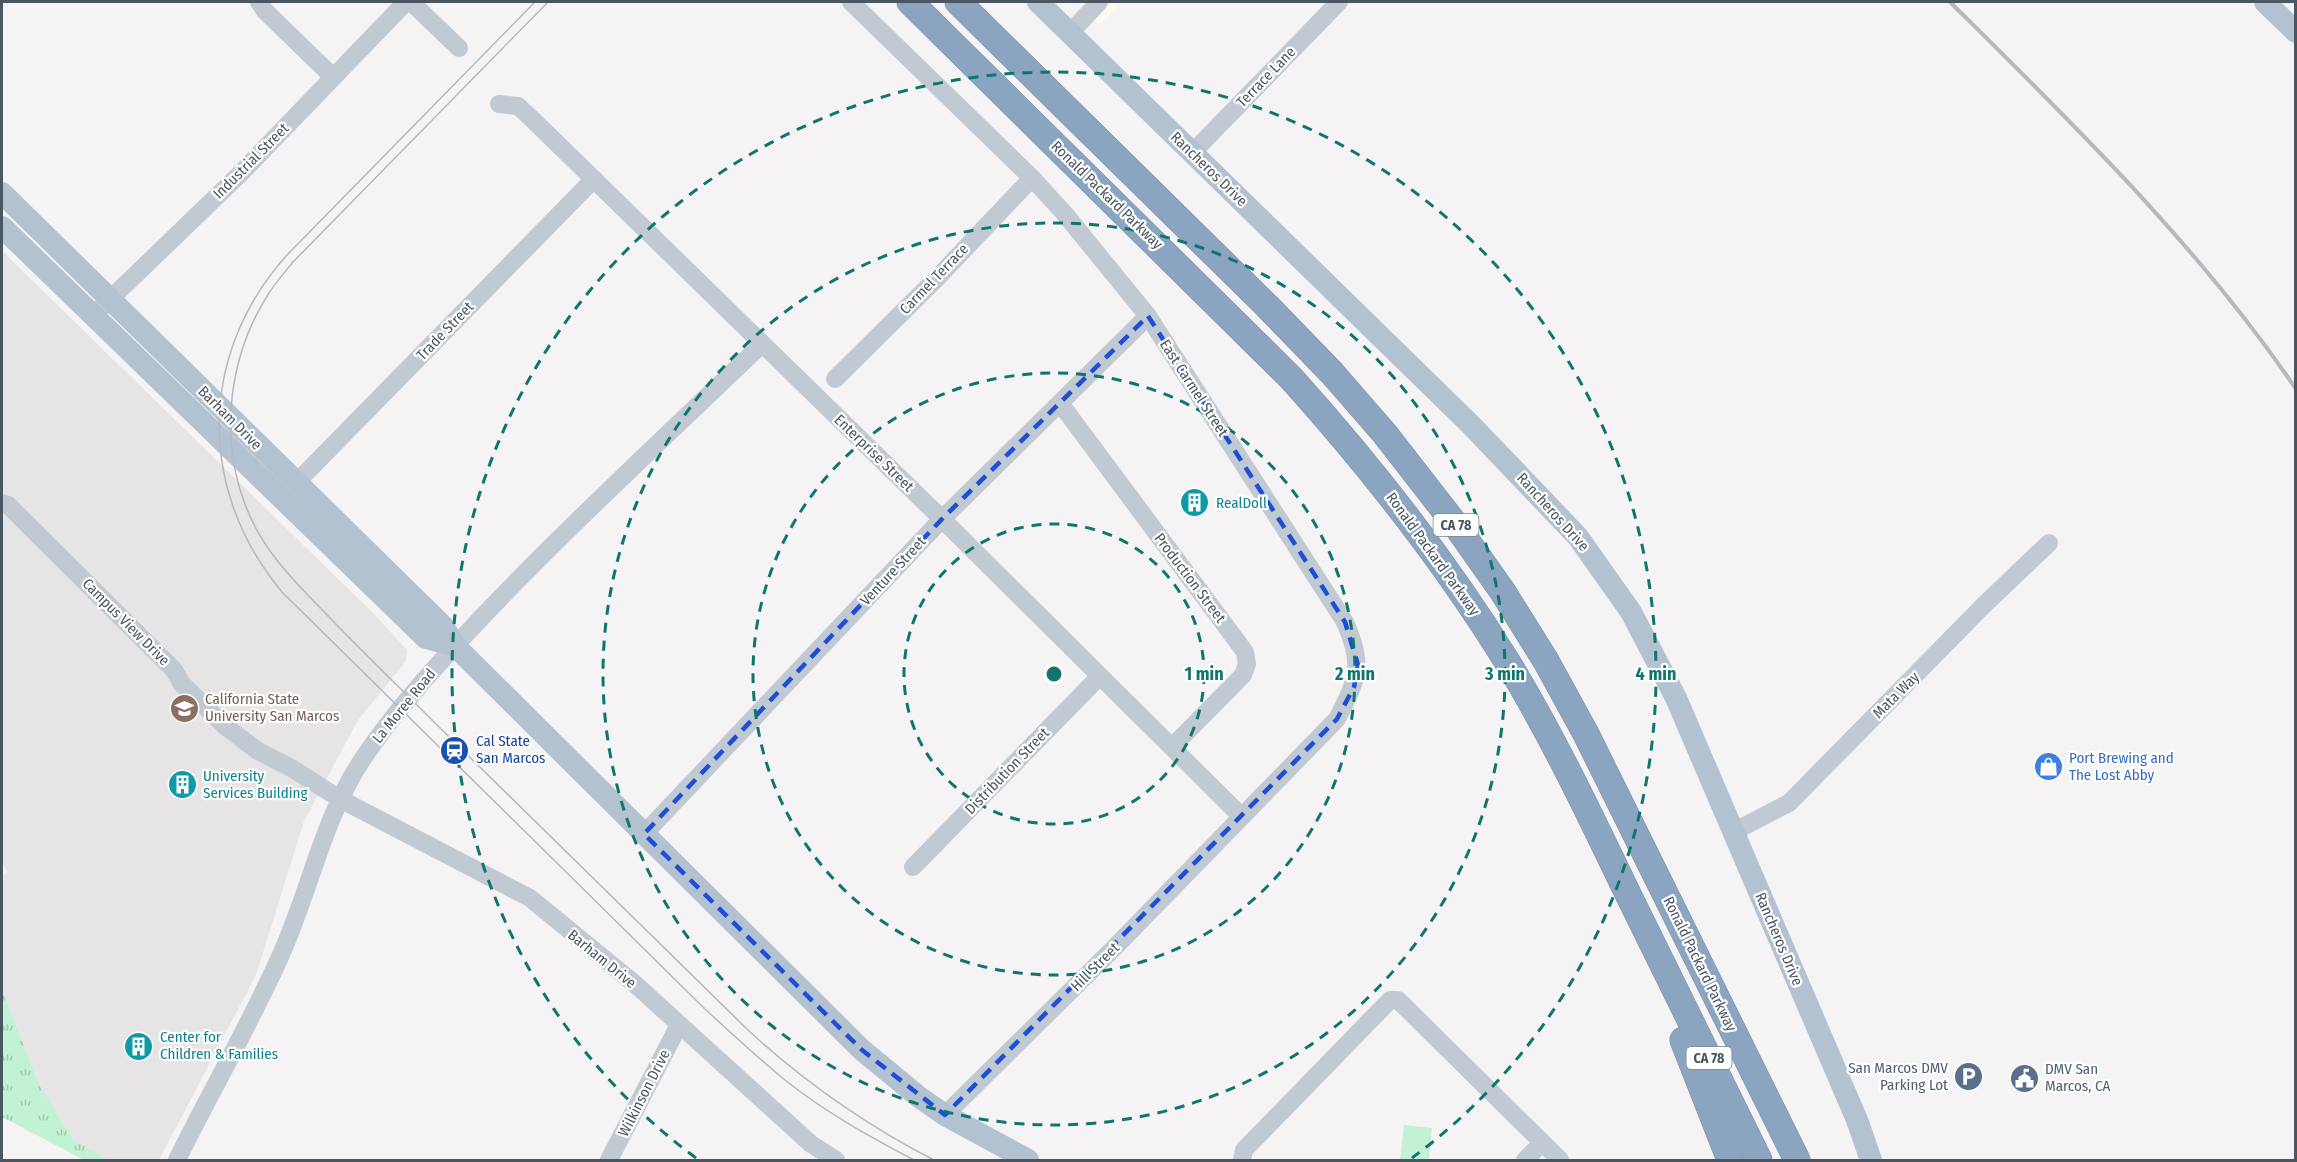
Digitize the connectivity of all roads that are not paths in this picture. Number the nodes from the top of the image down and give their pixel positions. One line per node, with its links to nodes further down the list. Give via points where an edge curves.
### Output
1 (259, 2): 14 (street)
2 (406, 2): 14 (street, Industrial Street)
3 (411, 2): 13 (street)
4 (851, 2): 17 (street, East Carmel Street)
5 (910, 2): 39 (highway, Ronald Packard Parkway / CA 78, via 1283,370 1388,492 1434,551 1509,664 1572,778)
6 (958, 2): 52 (highway, Ronald Packard Parkway / CA 78, via 1324,365 1385,434 1455,524 1503,592 1586,734)
7 (1038, 2): 12 (main road, Rancheros Drive)
8 (1099, 2): 12 (street)
9 (1339, 2): 16 (street, Terrace Lane)
10 (2265, 2): 11 (main road)
11 (2295, 32)
12 (1070, 33): 16 (main road, Rancheros Drive)
13 (459, 48)
14 (333, 77): 21 (street, Industrial Street)
15 (500, 104): 18 (street, Enterprise Street, via 518,106)
16 (1192, 153): 36 (main road, Rancheros Drive, via 1472,426 1578,537 1631,612 1676,698)
17 (1032, 177): 23 (street, East Carmel Street); 25 (street, Carmel Terrace)
18 (594, 179): 24 (street, Enterprise Street); 27 (street, Trade Street)
19 (2, 193): 21 (main road, Barham Drive)
20 (2, 227): 22 (main road, Barham Drive)
21 (110, 299): 22 (street, Industrial Street); 27 (main road, Barham Drive)
22 (92, 316): 31 (main road, Barham Drive, via 426,638)
23 (1148, 316): 26 (street, Venture Street); 35 (street, East Carmel Street, via 1345,622 1358,665 1354,687 1336,719)
24 (762, 344): 29 (street, Enterprise Street); 31 (street, La Moree Road, via 534,562)
25 (835, 379)
26 (1060, 403): 29 (street, Venture Street); 33 (street, Production Street, via 1245,652 1247,664 1243,675)
27 (296, 483): 31 (main road, Barham Drive, via 443,626)
28 (2, 502): 34 (street, Campus View Drive, via 174,670 182,684 225,726 258,751)
29 (942, 519): 32 (street, Enterprise Street); 37 (street, Venture Street)
30 (2049, 543): 36 (street, Mata Way, via 1788,803)
31 (455, 646): 34 (street, La Moree Road, via 418,684 364,755); 37 (main road, Barham Drive)
32 (1100, 676): 33 (street, Enterprise Street); 38 (street, Distribution Street)
33 (1172, 747): 35 (street, Enterprise Street)
34 (340, 799): 40 (street, Barham Drive, via 530,898 635,984); 43 (street, La Moree Road, via 279,961)
35 (1241, 816): 41 (street, Hill Street)
36 (1733, 832): 53 (main road, Rancheros Drive)
37 (644, 834): 41 (main road, via 862,1050)
38 (913, 867)
39 (1659, 956): 50 (highway, via 1678,1027); 51 (highway, Ronald Packard Parkway / CA 78)
40 (679, 1026): 44 (street, Wilkinson Drive); 45 (street, Barham Drive)
41 (945, 1115): 46 (main road)
42 (1542, 1143): 47 (street, via 1398,1000 1390,1000 1244,1150); 48 (street); 49 (street)
43 (177, 1161)
44 (609, 1161)
45 (836, 1161)
46 (1028, 1161)
47 (1242, 1161)
48 (1525, 1161)
49 (1560, 1161)
50 (1730, 1161)
51 (1759, 1161)
52 (1797, 1161)
53 (1871, 1161)

